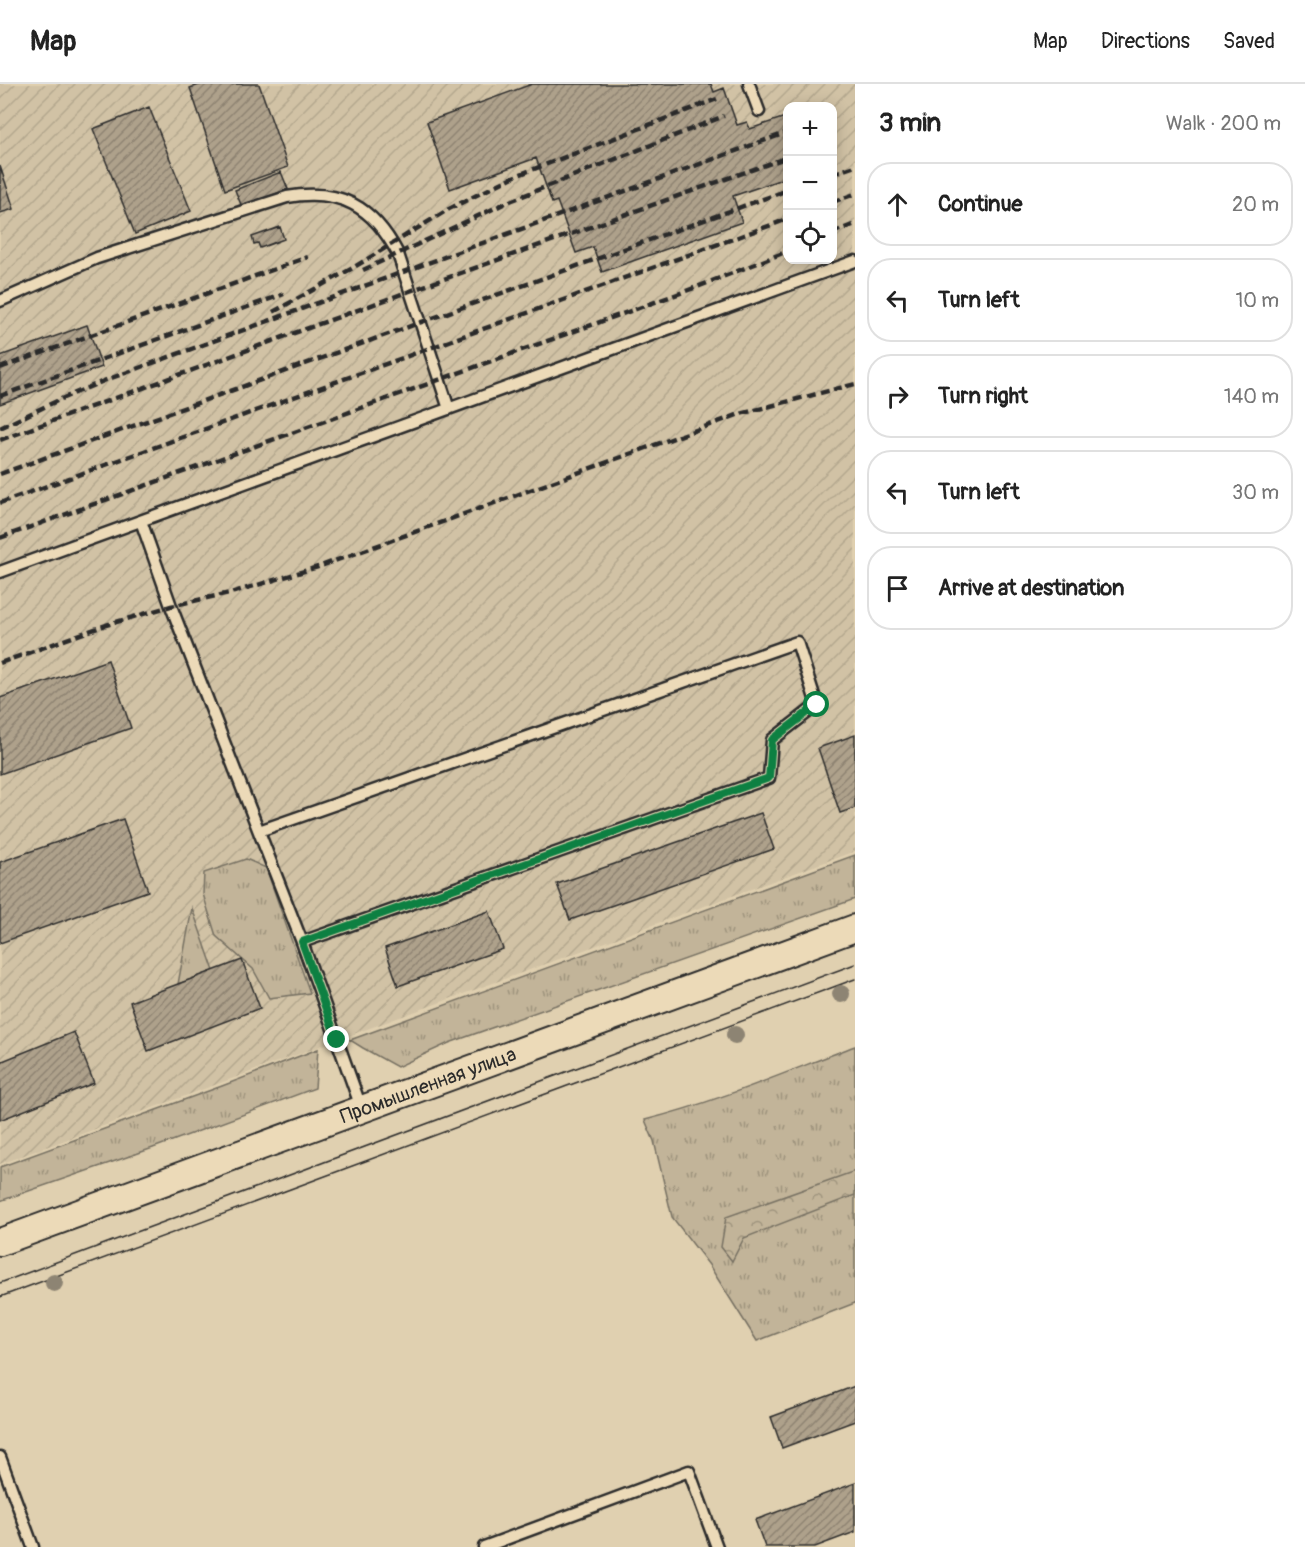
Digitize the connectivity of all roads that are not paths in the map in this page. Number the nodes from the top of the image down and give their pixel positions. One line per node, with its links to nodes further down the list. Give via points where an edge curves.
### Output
1 (749, 84): 2 (lane)
2 (759, 111)
3 (855, 261): 5 (lane)
4 (0, 301): 5 (lane, via 98,258 287,197 323,194 354,204 367,213 393,244)
5 (448, 409): 6 (lane)
6 (141, 521): 7 (lane); 8 (lane)
7 (0, 572)
8 (259, 831): 10 (lane); 10 (lane, via 797,642 817,705 772,740 769,778)
9 (855, 928): 11 (street, Промышленная улица)
10 (302, 942): 11 (lane)
11 (362, 1110): 12 (street, Промышленная улица)
12 (0, 1242)
13 (0, 1457): 14 (lane)
14 (33, 1547)
15 (484, 1547): 16 (lane, via 689,1471)
16 (717, 1547)

